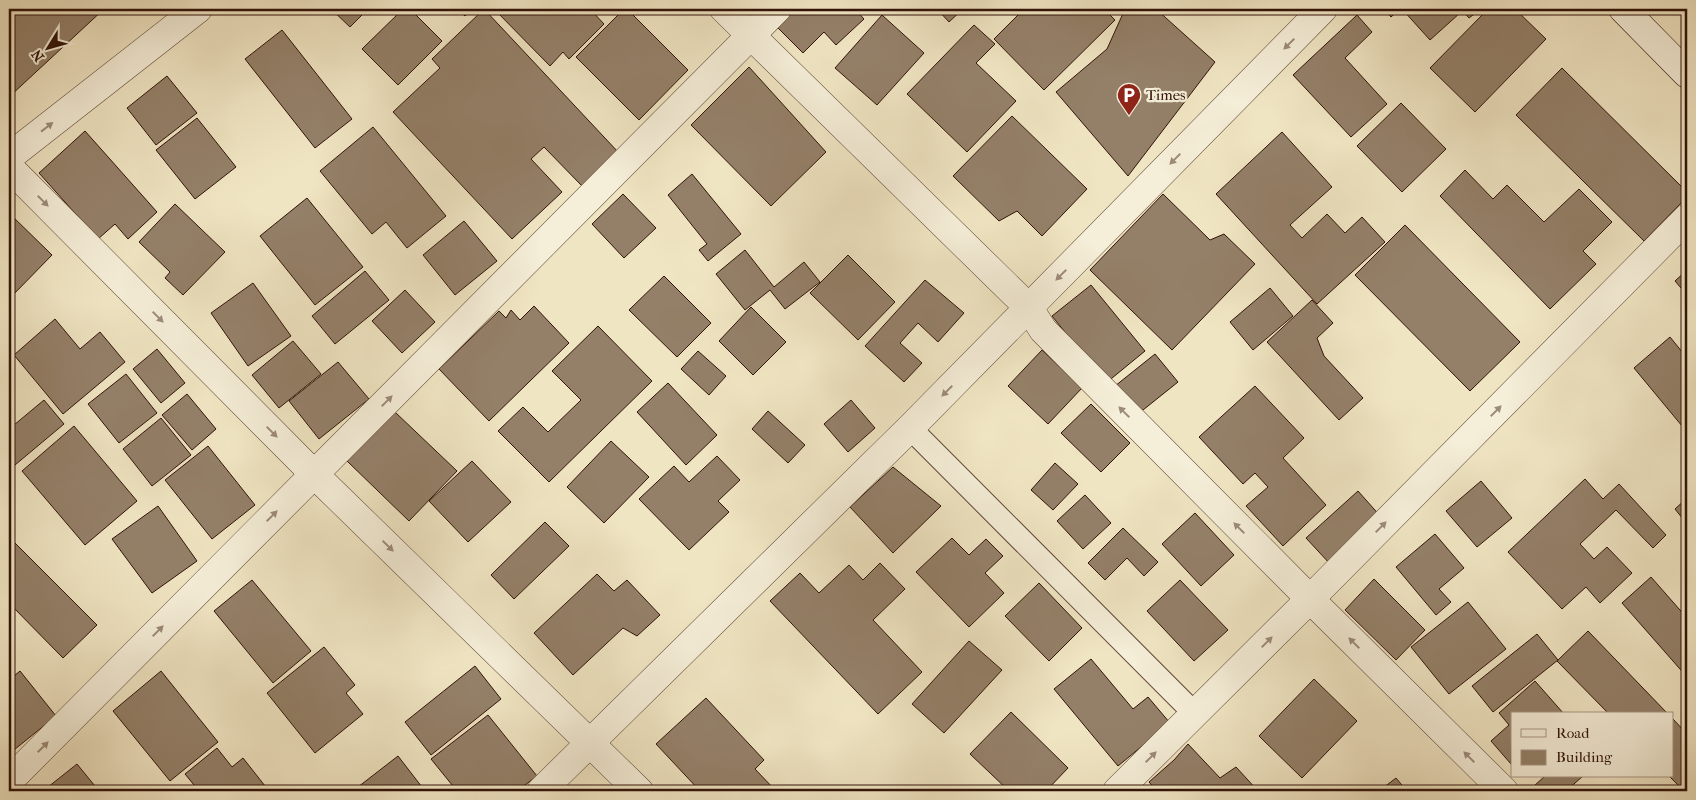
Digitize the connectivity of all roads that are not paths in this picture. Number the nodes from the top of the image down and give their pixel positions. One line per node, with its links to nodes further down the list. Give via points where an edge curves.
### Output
1 (198, 9): 8 (street, one-way to 1)
2 (724, 9): 6 (street)
3 (777, 9): 6 (street)
4 (1323, 9): 11 (street, one-way to 11)
5 (1622, 9): 7 (street)
6 (751, 35): 11 (street); 13 (street, one-way to 6)
7 (1687, 74)
8 (9, 157)
9 (9, 167): 13 (street, one-way to 13)
10 (1687, 218): 14 (street, one-way to 10)
11 (1028, 308): 12 (street, one-way to 12); 14 (street, one-way to 11, via 1043,330)
12 (910, 428): 15 (lane); 16 (street)
13 (314, 474): 16 (street, one-way to 16); 17 (street, one-way to 13)
14 (1310, 600): 15 (street, one-way to 14); 21 (street, one-way to 14)
15 (1194, 713): 20 (street, one-way to 15)
16 (590, 742): 18 (street); 19 (street)
17 (9, 781)
18 (541, 791)
19 (639, 791)
20 (1117, 791)
21 (1504, 791)

